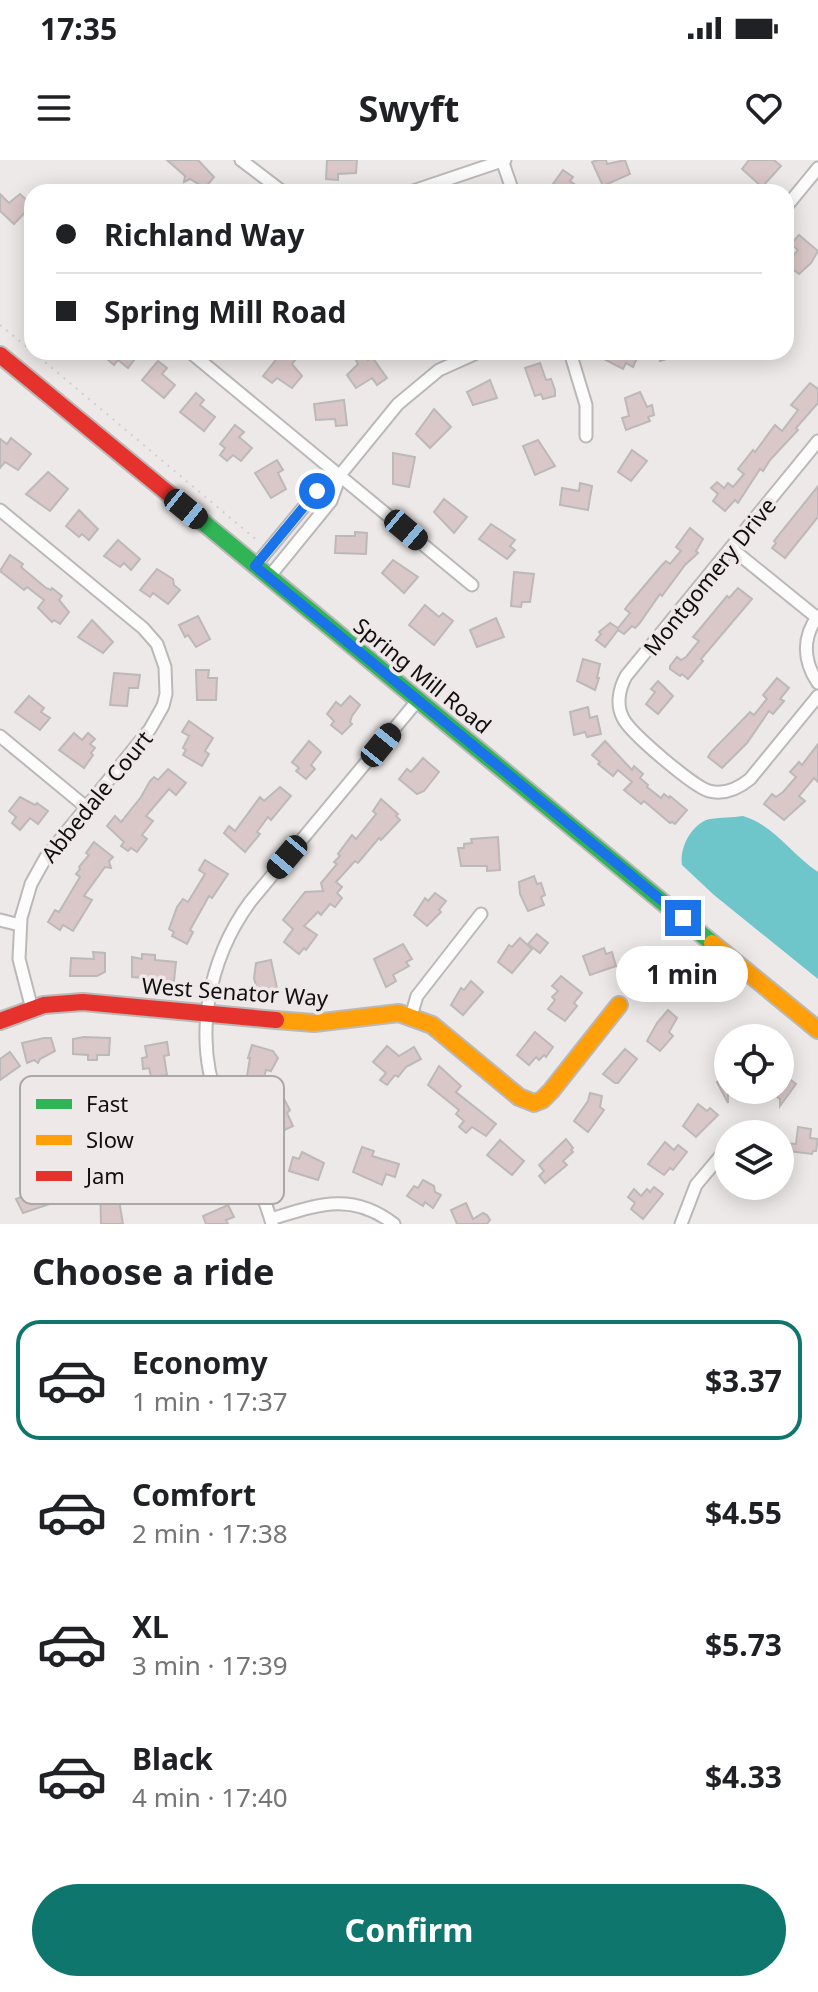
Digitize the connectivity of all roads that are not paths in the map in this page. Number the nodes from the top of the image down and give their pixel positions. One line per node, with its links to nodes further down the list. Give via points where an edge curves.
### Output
1 (241, 160): 4 (street)
2 (503, 160): 5 (street); 6 (street)
3 (818, 168): 7 (street)
4 (272, 184)
5 (433, 184)
6 (510, 184)
7 (794, 197)
8 (0, 355): 17 (street, Spring Mill Road)
9 (200, 360): 14 (street)
10 (461, 360): 14 (street, via 439,370 398,404)
11 (572, 360): 12 (street, via 586,405)
12 (586, 436)
13 (818, 441): 16 (street, Montgomery Drive)
14 (340, 475): 17 (street, via 317,491); 18 (street, via 331,501); 19 (street)
15 (0, 510): 25 (street, Abbedale Court, via 143,628 162,655 167,680 158,718)
16 (731, 548): 20 (street); 22 (street, Montgomery Drive, via 626,676 620,690 622,717 639,738 697,785 729,791 750,779)
17 (255, 566): 18 (street, Spring Mill Road)
18 (269, 577): 23 (street, Spring Mill Road)
19 (472, 585)
20 (817, 617): 21 (street, via 805,649)
21 (818, 683)
22 (818, 696)
23 (418, 700): 31 (street, via 238,918 220,955); 34 (street, Spring Mill Road)
24 (0, 736): 25 (street)
25 (86, 807): 28 (street, Abbedale Court, via 39,867)
26 (481, 914): 32 (street, via 417,996)
27 (0, 920): 28 (street)
28 (20, 925): 30 (street, Abbedale Court, via 19,959)
29 (619, 1005): 32 (street, West Senator Way, via 542,1100 534,1103 432,1025)
30 (32, 1009): 31 (street, West Senator Way, via 83,1002); 33 (street, West Senator Way)
31 (207, 1013): 32 (street, West Senator Way, via 314,1023 387,1013); 35 (street)
32 (411, 1016)
33 (0, 1021)
34 (818, 1030)
35 (211, 1076)
36 (714, 1164): 39 (street, via 696,1185)
37 (272, 1221): 38 (street, via 335,1202 363,1207)
38 (394, 1224)
39 (681, 1224)

